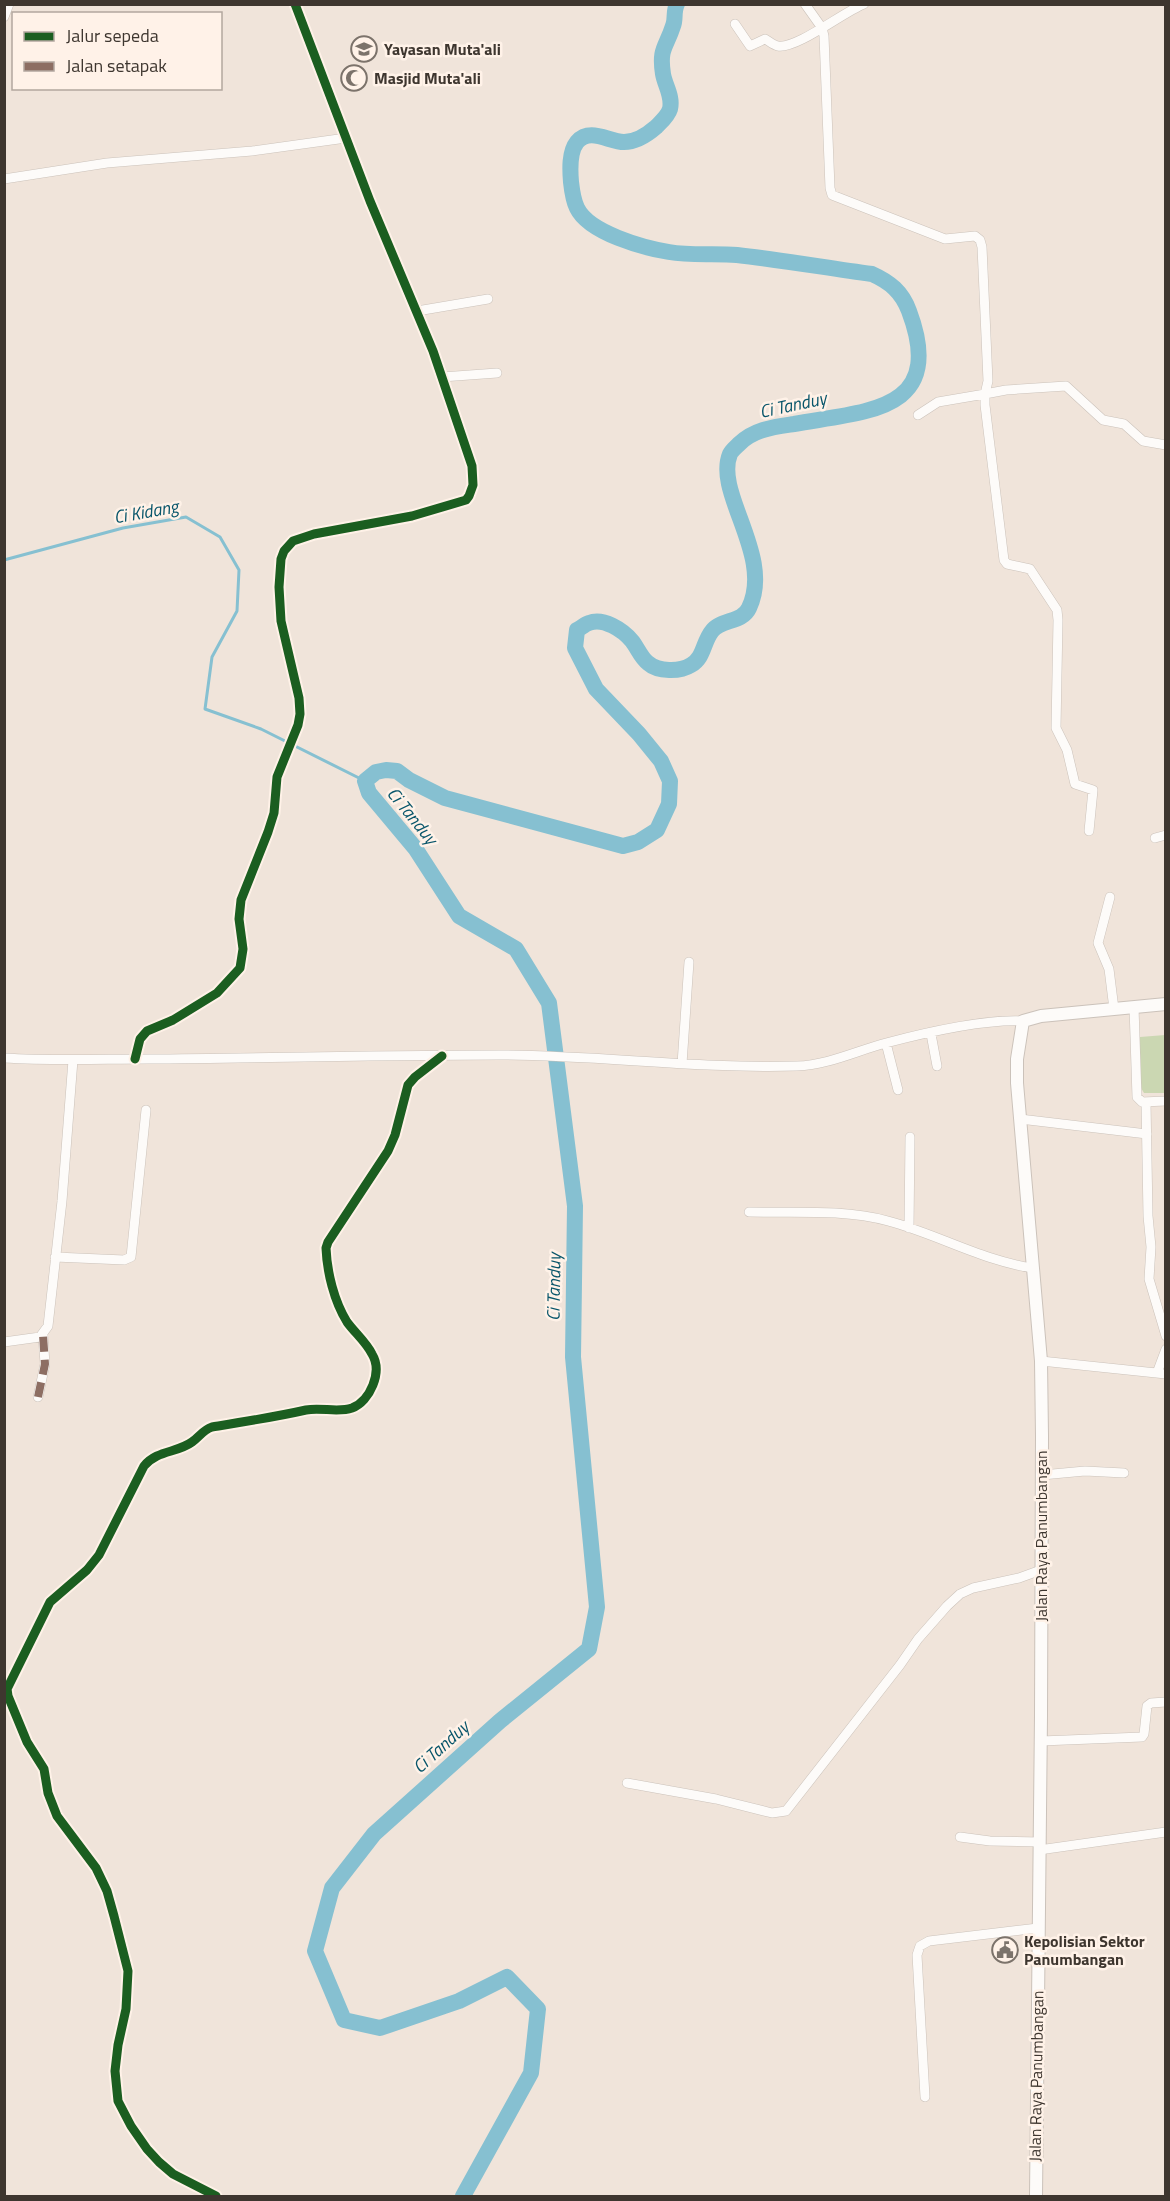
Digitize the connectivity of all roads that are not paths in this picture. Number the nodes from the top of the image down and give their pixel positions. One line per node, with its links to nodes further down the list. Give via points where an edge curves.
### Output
1 (9, 4): 5 (street)
2 (295, 4): 8 (street)
3 (805, 4): 7 (street)
4 (864, 4): 7 (street)
5 (4, 17)
6 (735, 24): 7 (street, via 750,46 765,39 785,46)
7 (822, 28): 14 (street, via 830,192 838,199 945,239 978,238 982,247)
8 (346, 138): 9 (street, via 252,151 107,163); 11 (street)
9 (4, 179)
10 (488, 299): 11 (street)
11 (417, 311): 13 (street)
12 (496, 373): 13 (street)
13 (442, 377): 30 (street, via 472,466 473,484 466,500 412,516 314,534 292,541 284,551 280,598 286,647 299,698 298,725 276,783 271,823 239,906 243,949 240,968 217,993 147,1031 140,1039)
14 (986, 394): 15 (street, via 938,402); 16 (street, via 1066,386 1103,420 1124,424 1143,441); 17 (street, via 1004,560 1030,569 1057,610 1056,728 1067,750 1075,784 1093,790)
15 (918, 415)
16 (1166, 445)
17 (1089, 831)
18 (1166, 835): 19 (street)
19 (1155, 838)
20 (1110, 897): 24 (street, via 1098,943 1109,969)
21 (689, 962): 32 (street)
22 (1166, 1004): 23 (main road)
23 (1134, 1007): 24 (main road); 36 (street, via 1137,1097)
24 (1114, 1009): 25 (main road)
25 (1023, 1021): 26 (street, via 998,1021); 38 (main road, Jalan Raya Panumbangan, via 1017,1059)
26 (931, 1034): 27 (street); 33 (street)
27 (886, 1043): 32 (street, via 813,1064); 34 (street)
28 (442, 1056): 30 (street); 32 (street, via 600,1058); 63 (street, via 408,1085 388,1151 326,1248 337,1303 375,1359 376,1375 367,1394 357,1405 346,1409 309,1410 212,1427 192,1443 153,1457 144,1466 99,1555 50,1602 8,1686 8,1696 27,1742 44,1769 57,1816 96,1868 114,1916 128,1971 115,2071 118,2101 131,2126 159,2162 173,2174)
29 (4, 1058): 31 (street)
30 (135, 1059): 31 (street)
31 (73, 1060): 43 (street)
32 (682, 1064)
33 (937, 1066)
34 (898, 1090)
35 (1166, 1101): 36 (street)
36 (1146, 1102): 39 (street)
37 (146, 1110): 43 (street, via 130,1257)
38 (1020, 1119): 39 (street); 44 (main road, Jalan Raya Panumbangan)
39 (1147, 1134): 46 (street, via 1149,1279)
40 (910, 1137): 42 (street)
41 (749, 1212): 42 (street, via 848,1215 886,1220)
42 (909, 1228): 44 (street)
43 (55, 1257): 45 (street, via 48,1326)
44 (1033, 1268): 49 (main road, Jalan Raya Panumbangan)
45 (43, 1335): 47 (street); 51 (street, via 45,1364)
46 (1166, 1336)
47 (4, 1342)
48 (1166, 1349): 50 (street)
49 (1041, 1361): 50 (street); 53 (main road, Jalan Raya Panumbangan)
50 (1161, 1374)
51 (38, 1397)
52 (1124, 1473): 53 (street)
53 (1042, 1475): 54 (main road, Jalan Raya Panumbangan)
54 (1041, 1570): 56 (main road, Jalan Raya Panumbangan); 57 (street, via 973,1588 946,1606 786,1811 772,1813)
55 (1166, 1702): 56 (street, via 1147,1706 1142,1737)
56 (1041, 1741): 60 (main road, Jalan Raya Panumbangan)
57 (627, 1783)
58 (1166, 1832): 60 (street)
59 (960, 1837): 60 (street)
60 (1039, 1846): 61 (main road, Jalan Raya Panumbangan)
61 (1038, 1928): 62 (street, via 929,1941 920,1946 917,1955); 64 (main road, Jalan Raya Panumbangan)
62 (925, 2097)
63 (216, 2196)
64 (1036, 2196)

